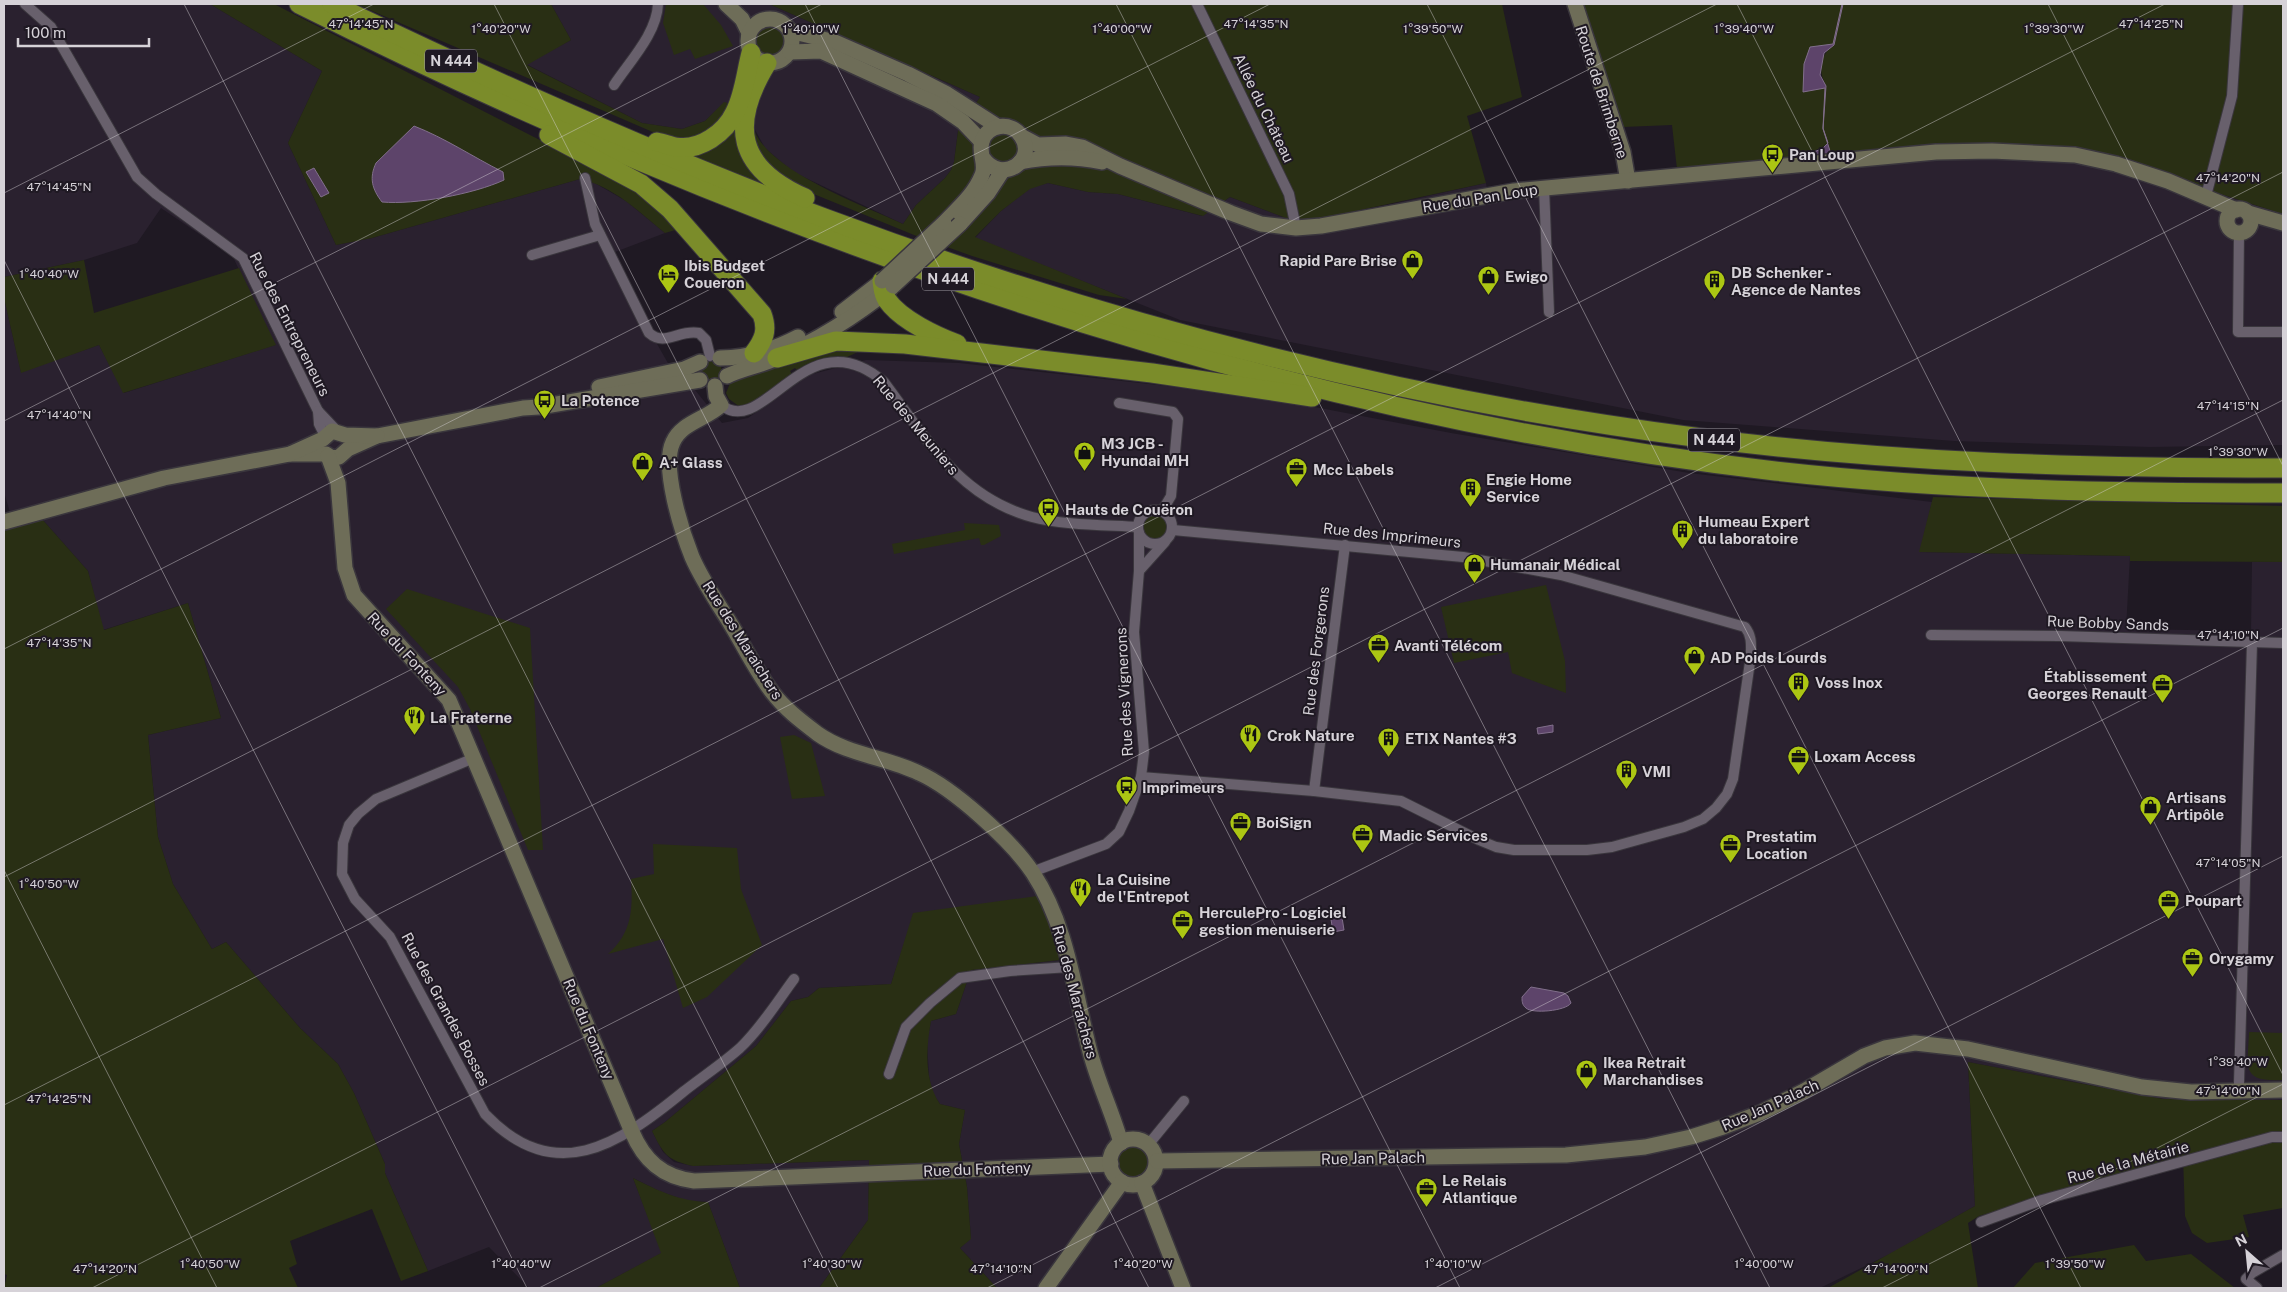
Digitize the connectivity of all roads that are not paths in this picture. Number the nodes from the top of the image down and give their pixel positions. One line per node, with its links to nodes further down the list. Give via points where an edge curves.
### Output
1 (25, 4): 49 (street, Rue des Entrepreneurs, via 51,27 137,177 243,258)
2 (299, 4): 17 (highway, N 444)
3 (332, 4): 18 (highway, N 444)
4 (658, 4): 16 (street, via 647,37)
5 (726, 4): 12 (street, via 742,19)
6 (738, 4): 10 (street)
7 (1197, 4): 32 (street, Allée du Château, via 1289,194)
8 (1575, 4): 27 (street, Route de Brimberne, via 1623,152)
9 (2238, 4): 29 (street, via 2232,96)
10 (762, 20): 11 (street, via 775,19); 12 (street)
11 (790, 31): 13 (street); 19 (street, via 835,42 908,74)
12 (749, 33): 14 (street)
13 (790, 52): 15 (street, via 780,61); 21 (street, via 821,51 937,104 963,122)
14 (751, 53): 15 (street); 18 (highway, via 735,112 723,130 694,146 677,147 654,141 579,111)
15 (767, 64): 34 (highway, via 754,84 743,122 744,135 759,167 782,188 882,232)
16 (614, 84)
17 (493, 97): 40 (highway, via 495,107 642,184 670,209 762,314 766,326 763,342); 48 (highway, N 444, via 723,195 943,277 1158,345)
18 (571, 115): 34 (highway, N 444, via 728,181)
19 (997, 126): 20 (street, via 1012,128); 21 (street, via 985,135)
20 (1023, 137): 23 (street, via 1025,150); 24 (street, Rue du Pan Loup, via 1038,145 1082,147)
21 (982, 142): 22 (street)
22 (983, 158): 25 (street, via 991,167); 36 (street, bridge, via 983,174 969,198)
23 (1020, 162): 24 (street, Rue du Pan Loup, via 1079,157); 25 (street, via 1010,170)
24 (1120, 166): 32 (street, Rue du Pan Loup, via 1261,224)
25 (1003, 170): 36 (street, bridge, via 988,193 960,224)
26 (585, 178): 33 (street)
27 (1628, 181): 28 (street, Rue du Pan Loup); 29 (street, Rue du Pan Loup, via 1992,150 2065,154 2116,164)
28 (1544, 188): 32 (street, Rue du Pan Loup, via 1484,195); 37 (street)
29 (2206, 196): 30 (street, Rue du Pan Loup)
30 (2240, 221): 31 (street); 38 (street, via 2238,332)
31 (2283, 224)
32 (1296, 228)
33 (600, 235): 35 (street); 42 (street, via 650,333 656,339 663,339 683,332 699,333 706,340)
34 (886, 240): 50 (highway, N 444, via 1033,289 1215,341 1389,383 1574,419 1752,444 1922,460 2068,466)
35 (532, 255)
36 (887, 287): 39 (highway, via 891,304 913,322 944,339); 40 (street, via 795,339); 41 (street, via 838,326)
37 (1549, 312)
38 (2283, 332)
39 (979, 352): 41 (highway, via 836,341); 48 (highway, via 1266,390 1406,415)
40 (754, 353): 42 (street, via 739,358)
41 (777, 358): 44 (street, via 741,370)
42 (710, 359): 43 (street, via 697,371); 44 (street, via 727,366); 47 (street, via 684,369 535,402)
43 (700, 380): 44 (street, via 707,385); 47 (street)
44 (721, 381): 46 (street, via 716,396)
45 (1119, 403): 52 (street, via 1173,412 1178,419 1171,496)
46 (721, 405): 54 (street, Rue des Meuniers, via 734,413 743,412 812,368 837,362 859,366 884,382 951,470 992,501 1032,517); 65 (street, Rue des Maraîchers, via 687,426 673,441 672,486 681,527 694,560 771,691 789,712 820,735 856,753 919,772 945,787 987,823)
47 (523, 408): 49 (street)
48 (1419, 410): 51 (highway, N 444, via 1606,447 1840,478 2026,489)
49 (334, 444): 53 (street, via 164,478); 62 (street, Rue du Fonteny, via 345,568 354,595 449,700)
50 (2283, 468)
51 (2283, 493)
52 (1162, 511): 54 (street, via 1146,513 1139,522); 55 (street, via 1171,519)
53 (4, 522)
54 (1138, 530): 56 (street, via 1150,544 1162,544); 58 (street, Rue des Vignerons)
55 (1173, 530): 56 (street); 57 (street, Rue des Imprimeurs)
56 (1167, 540): 58 (street)
57 (1345, 545): 64 (street, Rue des Forgerons); 64 (street, Rue des Imprimeurs, via 1463,557 1562,575 1745,627 1752,641 1751,655 1734,778 1716,808 1703,819 1675,830 1627,844 1588,850 1514,850 1496,847 1401,801)
58 (1139, 571): 63 (street, Rue des Vignerons, via 1134,632 1144,752)
59 (1931, 635): 60 (street, Rue Bobby Sands)
60 (2252, 643): 61 (street, Rue Bobby Sands); 70 (street)
61 (2283, 643)
62 (474, 758): 72 (street, Rue du Fonteny); 72 (street, Rue des Grandes Bosses, via 376,798 349,825 343,844 342,874 355,899 390,937 485,1114 500,1130 521,1144 554,1154 580,1152)
63 (1141, 777): 64 (street, Rue des Imprimeurs); 65 (street, Rue des Vignerons, via 1119,832 1106,844)
64 (1314, 791)
65 (1032, 872): 66 (street, Rue des Maraîchers, via 1062,934)
66 (1070, 967): 68 (street, via 960,978 906,1028); 74 (street, Rue des Maraîchers, via 1090,1051)
67 (794, 979): 72 (street, Rue des Grandes Bosses, via 756,1031 739,1048)
68 (889, 1074)
69 (2283, 1090): 70 (street, Rue Jan Palach)
70 (2241, 1091): 76 (street, Rue Jan Palach, via 2191,1092 2142,1087 1968,1049 1915,1043 1864,1056 1804,1092 1760,1113 1691,1137 1645,1146 1566,1155)
71 (1184, 1100): 75 (street)
72 (632, 1132): 77 (street, Rue du Fonteny, via 651,1163 665,1174 694,1182)
73 (2283, 1137): 80 (street, Rue de la Métairie, via 2272,1137 2042,1200)
74 (1121, 1143): 75 (street, via 1132,1139); 77 (street, via 1113,1152)
75 (1148, 1145): 76 (street)
76 (1156, 1161): 79 (street, via 1152,1175)
77 (1111, 1164): 78 (street, via 1114,1174)
78 (1122, 1182): 79 (street); 82 (street)
79 (1142, 1183): 83 (street)
80 (1981, 1222)
81 (2283, 1255): 84 (street, via 2246,1279)
82 (1046, 1288)
83 (1182, 1288)
84 (2257, 1288)

